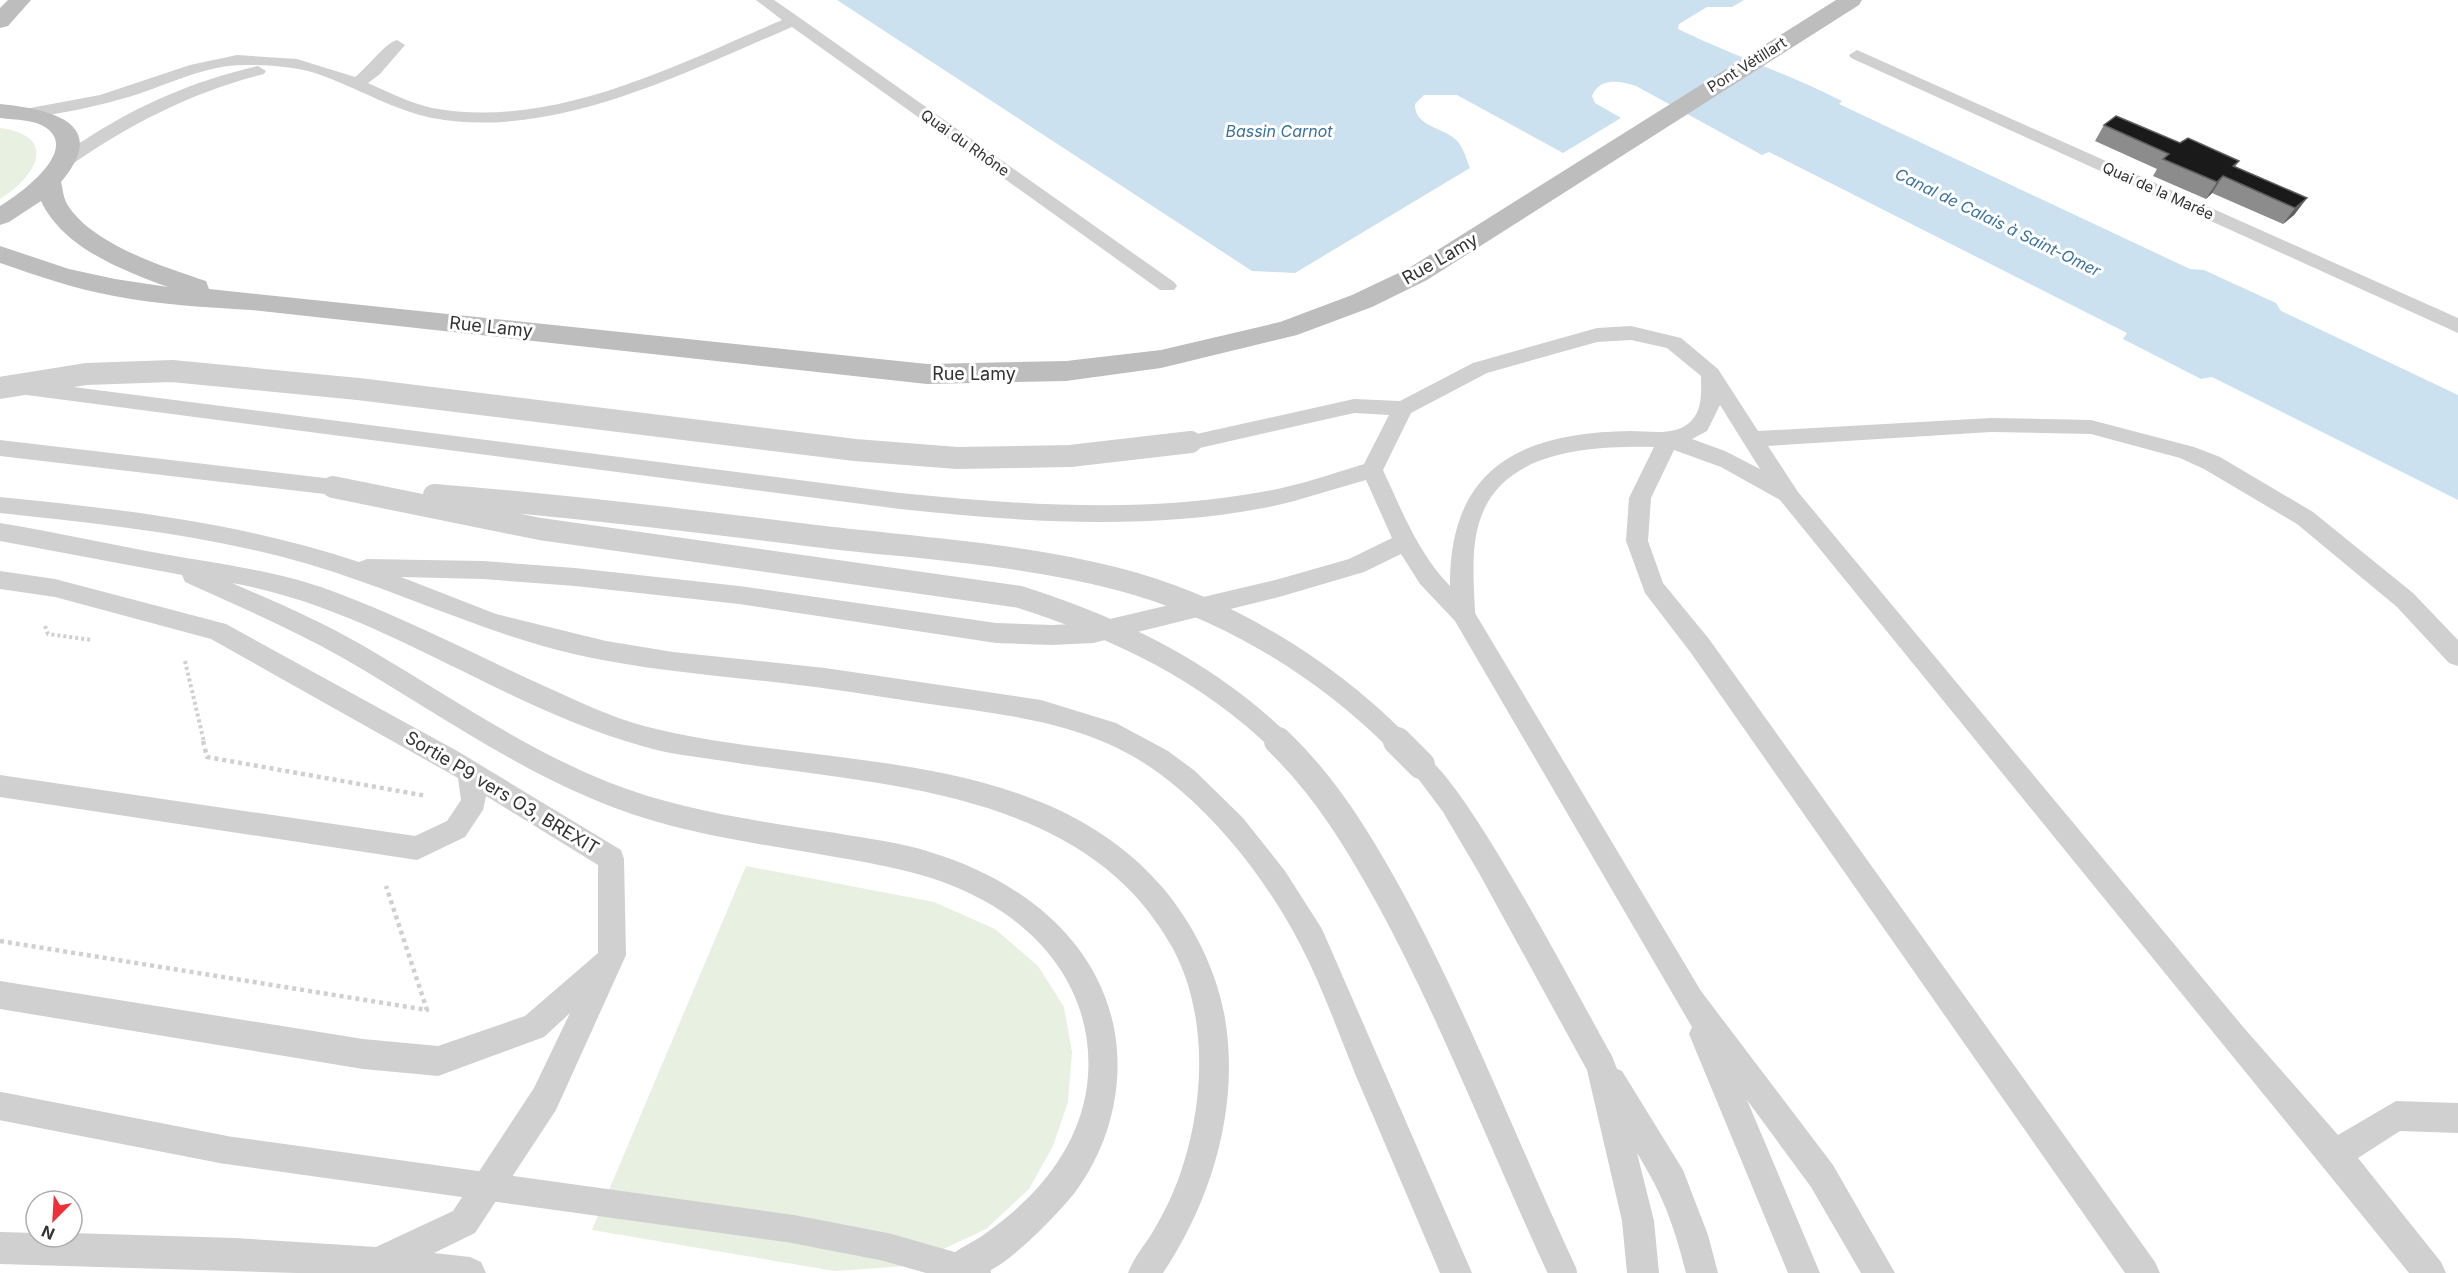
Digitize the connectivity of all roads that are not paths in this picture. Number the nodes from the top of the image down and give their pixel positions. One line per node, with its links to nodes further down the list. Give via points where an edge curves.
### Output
1 (19, 0): 4 (street); 5 (street)
2 (764, 0): 6 (lane, Quai du Rhône)
3 (1851, 0): 12 (street, Pont Vétillart)
4 (0, 12)
5 (0, 21)
6 (794, 21): 10 (lane, via 585,102 527,115 472,117 431,112); 17 (lane, Quai du Rhône)
7 (396, 45): 10 (lane)
8 (1857, 56): 19 (lane, Quai de la Marée)
9 (305, 67): 10 (lane, via 330,72); 11 (lane, via 227,62 100,100); 13 (lane, via 265,69 184,94 121,124)
10 (357, 84)
11 (10, 110): 13 (street, via 47,118 63,129 69,144)
12 (1644, 130): 18 (street, Rue Lamy, via 1471,242 1362,301 1287,329 1116,366 1017,374 887,371)
13 (65, 161): 14 (street)
14 (49, 183): 15 (street); 18 (street, Rue Lamy, via 54,203 82,234 181,282)
15 (0, 217)
16 (0, 254): 18 (street, Rue Lamy, via 105,286 149,294)
17 (1167, 286)
18 (250, 301)
19 (2458, 326)
20 (1711, 374): 22 (lane, via 1674,343 1631,333 1597,335 1480,368); 23 (lane); 24 (lane, via 1712,400 1700,426)
21 (0, 387): 22 (lane, bridge, via 86,374 172,371 358,389 855,450 957,458 1070,456 1191,442 1354,406); 26 (lane, via 1021,513 1172,512 1267,499)
22 (1403, 408): 26 (lane)
23 (1753, 439): 28 (lane); 36 (lane, via 1991,425 2091,428 2186,452 2305,518 2405,600)
24 (1667, 442): 28 (lane, via 1692,446 1746,470); 35 (lane, via 1638,438 1555,447 1510,468 1484,490 1470,518 1462,555); 58 (lane, via 1640,498 1637,541 1653,587 1707,656)
25 (0, 448): 27 (lane)
26 (1372, 470): 31 (lane)
27 (333, 487): 42 (lane, bridge, via 549,503 1016,560 1116,579 1209,611 1297,658 1339,688 1384,725 1421,765 1452,804 1489,864); 53 (lane, bridge, via 540,529 1020,597 1093,620 1133,638 1201,678 1293,754 1320,786 1371,864 1427,970)
28 (1790, 498): 45 (lane, via 2234,1038)
29 (0, 505): 33 (lane, via 150,524)
30 (0, 532): 32 (lane, via 83,544)
31 (1405, 542): 33 (lane, via 1356,566 1279,588 1094,633 1052,635 996,633 576,577); 35 (lane, via 1428,578)
32 (161, 562): 49 (lane, via 330,640 517,750 597,789 691,820 875,852 946,870 1002,897 1031,918 1071,957 1097,1005 1103,1035 1102,1088 1093,1125 1055,1194 1008,1240); 51 (lane, via 267,580 318,595 553,702 644,736 940,783 1048,817 1097,844 1138,879 1173,922 1195,964 1211,1016 1215,1067 1210,1127 1174,1225)
33 (348, 567): 52 (lane, via 480,617 611,652 1053,711 1127,740 1185,776 1256,850 1312,938)
34 (0, 580): 37 (lane, Sortie P9 vers O3, BREXIT, via 55,588 218,631)
35 (1463, 614): 41 (lane)
36 (2458, 656)
37 (471, 772): 38 (lane, via 474,802 456,829 417,848); 39 (lane, Sortie P9 vers O3, BREXIT, via 611,859)
38 (0, 786)
39 (612, 955): 40 (lane, via 534,1027 438,1061 363,1054); 47 (lane, Sortie P9 vers O3, BREXIT, via 545,1099 465,1222)
40 (0, 995)
41 (1691, 1001): 56 (lane); 57 (lane, via 1822,1176)
42 (1601, 1066): 54 (lane, via 1638,1221); 55 (lane, via 1672,1181)
43 (0, 1106): 50 (lane, bridge, via 197,1146 765,1225 919,1256)
44 (2458, 1118): 45 (lane, via 2396,1116)
45 (2336, 1155): 59 (lane)
46 (0, 1248): 47 (lane, via 252,1254)
47 (379, 1262): 48 (lane)
48 (470, 1273)
49 (952, 1273)
50 (977, 1273)
51 (1144, 1273)
52 (1456, 1273)
53 (1563, 1273)
54 (1643, 1273)
55 (1702, 1273)
56 (1804, 1273)
57 (1879, 1273)
58 (2144, 1273)
59 (2430, 1273)

